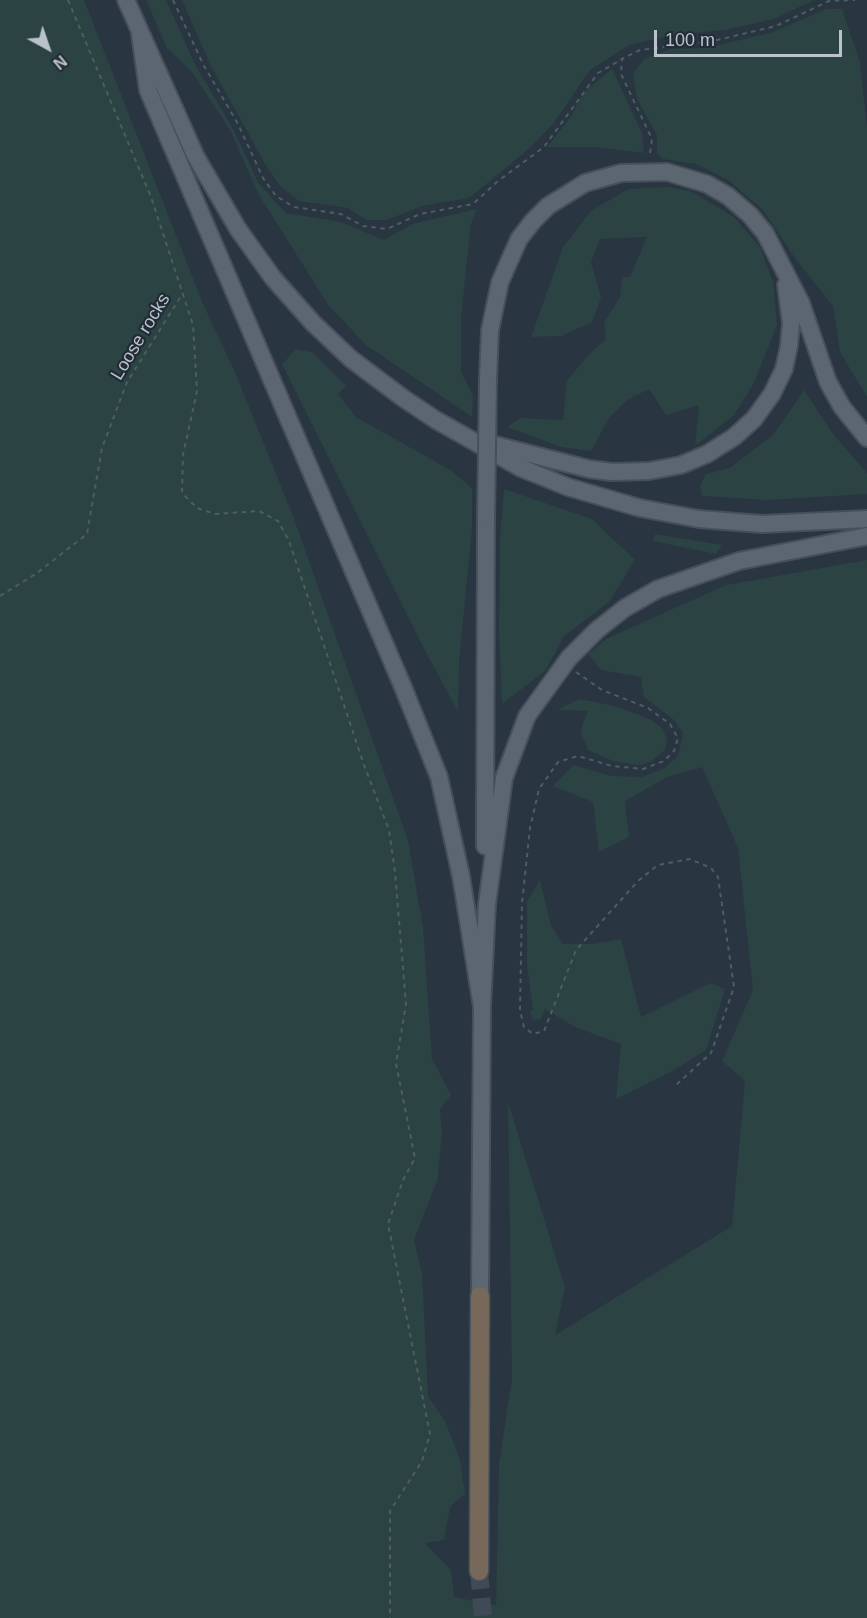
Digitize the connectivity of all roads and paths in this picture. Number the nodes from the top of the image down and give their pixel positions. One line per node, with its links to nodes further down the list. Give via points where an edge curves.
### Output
1 (68, 0): 9 (path, via 151,197)
2 (126, 0): 5 (main road)
3 (173, 0): 6 (path, via 203,64 276,196 294,207 341,214 363,226 387,229 420,214 473,204 544,147 598,73)
4 (855, 0): 6 (path, via 829,1 776,26 713,41 640,50)
5 (140, 34): 10 (main road, via 212,188 237,230 291,299 351,358); 17 (main road, via 152,100 439,777 459,866)
6 (622, 59): 7 (path, via 621,74 652,138)
7 (650, 153)
8 (784, 269): 10 (main road, via 791,323 783,369 772,394 754,419 707,454 681,465 612,472 526,455); 11 (main road, via 801,303 828,382); 16 (main road, bridge, via 765,233 728,196 687,177 651,171 621,172 585,183 548,206 533,221 507,261 494,305 488,379)
9 (183, 293): 14 (path, Loose rocks, via 127,382 102,448 87,534); 21 (path, via 193,325 197,390 183,455 182,493 197,508 215,514 259,511 278,521 289,542 389,830 406,1004 396,1064 415,1158 388,1224 430,1434 422,1461 390,1511)
10 (462, 436): 12 (main road, via 520,468 568,488 640,508 699,519 762,524)
11 (867, 438)
12 (867, 519)
13 (867, 536): 15 (main road, via 739,561 658,589 606,623)
14 (0, 596)
15 (564, 663): 16 (main road, via 527,716 515,743 498,813); 18 (path, via 602,690 648,708 670,724 678,738 674,751 664,761 644,768 612,766 578,756 558,762 539,789 530,828 522,903 519,1010 524,1027 533,1034 543,1031 576,950 638,881 658,865 690,859 711,868 718,877 734,987 711,1053)
16 (487, 904): 17 (main road)
17 (482, 1007): 19 (main road)
18 (676, 1085)
19 (480, 1296): 20 (highway)
20 (480, 1571)
21 (390, 1618)

